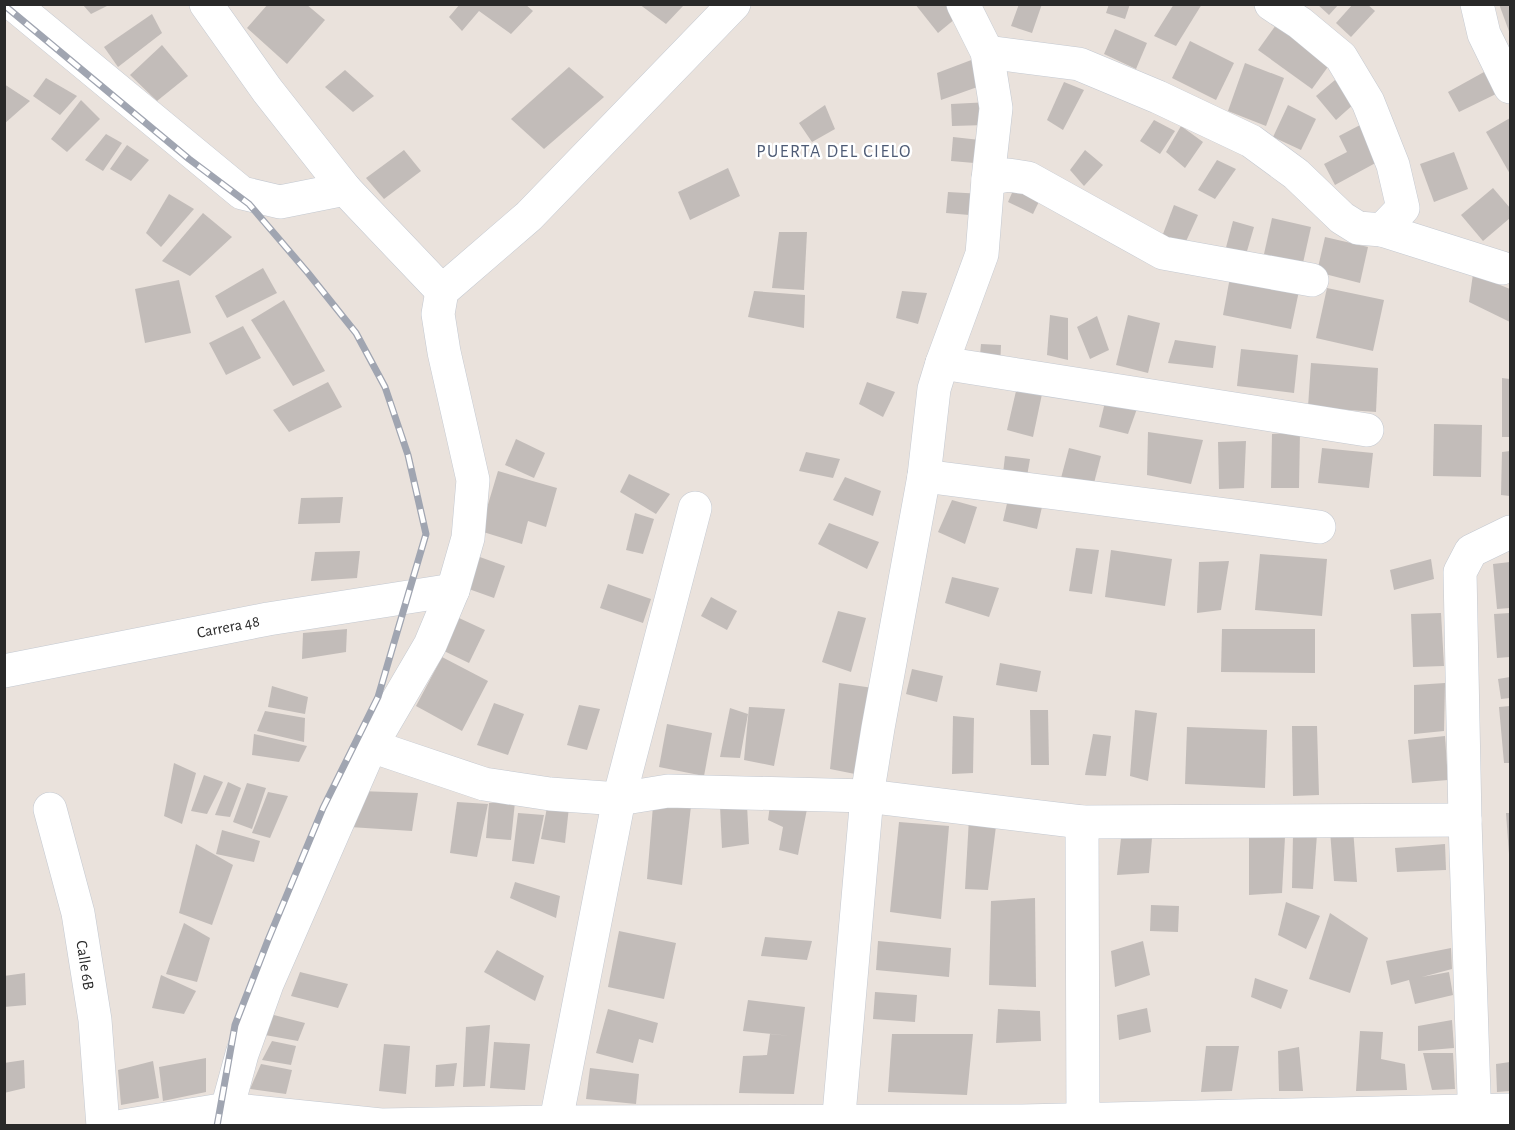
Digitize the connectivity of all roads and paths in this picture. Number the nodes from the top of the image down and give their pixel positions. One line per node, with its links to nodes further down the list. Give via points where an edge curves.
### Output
1 (13, 4): 10 (street, via 242,193 280,202)
2 (206, 4): 10 (street)
3 (734, 4): 14 (street, via 529,216)
4 (963, 4): 7 (street)
5 (1271, 4): 11 (street, via 1300,22 1341,57 1368,102 1394,165 1403,208)
6 (1477, 4): 8 (street, via 1484,34)
7 (987, 52): 9 (street, via 996,108); 11 (street, via 1079,64 1158,97 1251,141 1358,228)
8 (1510, 87)
9 (988, 179): 13 (street, via 1008,175 1028,178 1163,252); 15 (street, via 982,254)
10 (345, 189): 14 (street)
11 (1382, 230): 12 (street)
12 (1502, 268)
13 (1312, 280)
14 (442, 291): 21 (street, via 438,314 444,352 473,480 468,538)
15 (942, 363): 16 (street); 17 (street, via 934,389)
16 (1367, 430)
17 (924, 476): 19 (street); 24 (street)
18 (695, 508): 25 (street)
19 (1319, 527)
20 (1510, 532): 27 (street, via 1471,551 1460,572)
21 (453, 590): 22 (street, Carrera 48, via 268,619); 23 (street, via 430,645)
22 (4, 671)
23 (371, 746): 25 (street, via 484,784); 30 (street, via 267,984 242,1054)
24 (867, 796): 25 (street, via 668,791); 28 (street); 33 (street)
25 (619, 799): 34 (street)
26 (50, 809): 35 (street, Calle 6B, via 79,924 95,1020)
27 (1465, 820): 28 (street); 31 (street)
28 (1082, 822): 32 (street)
29 (1510, 1110): 31 (street)
30 (227, 1117): 34 (street, via 381,1125); 36 (street)
31 (1475, 1118): 32 (street)
32 (1083, 1122): 33 (street)
33 (838, 1123): 34 (street)
34 (555, 1124)
35 (103, 1125)
36 (123, 1125)

